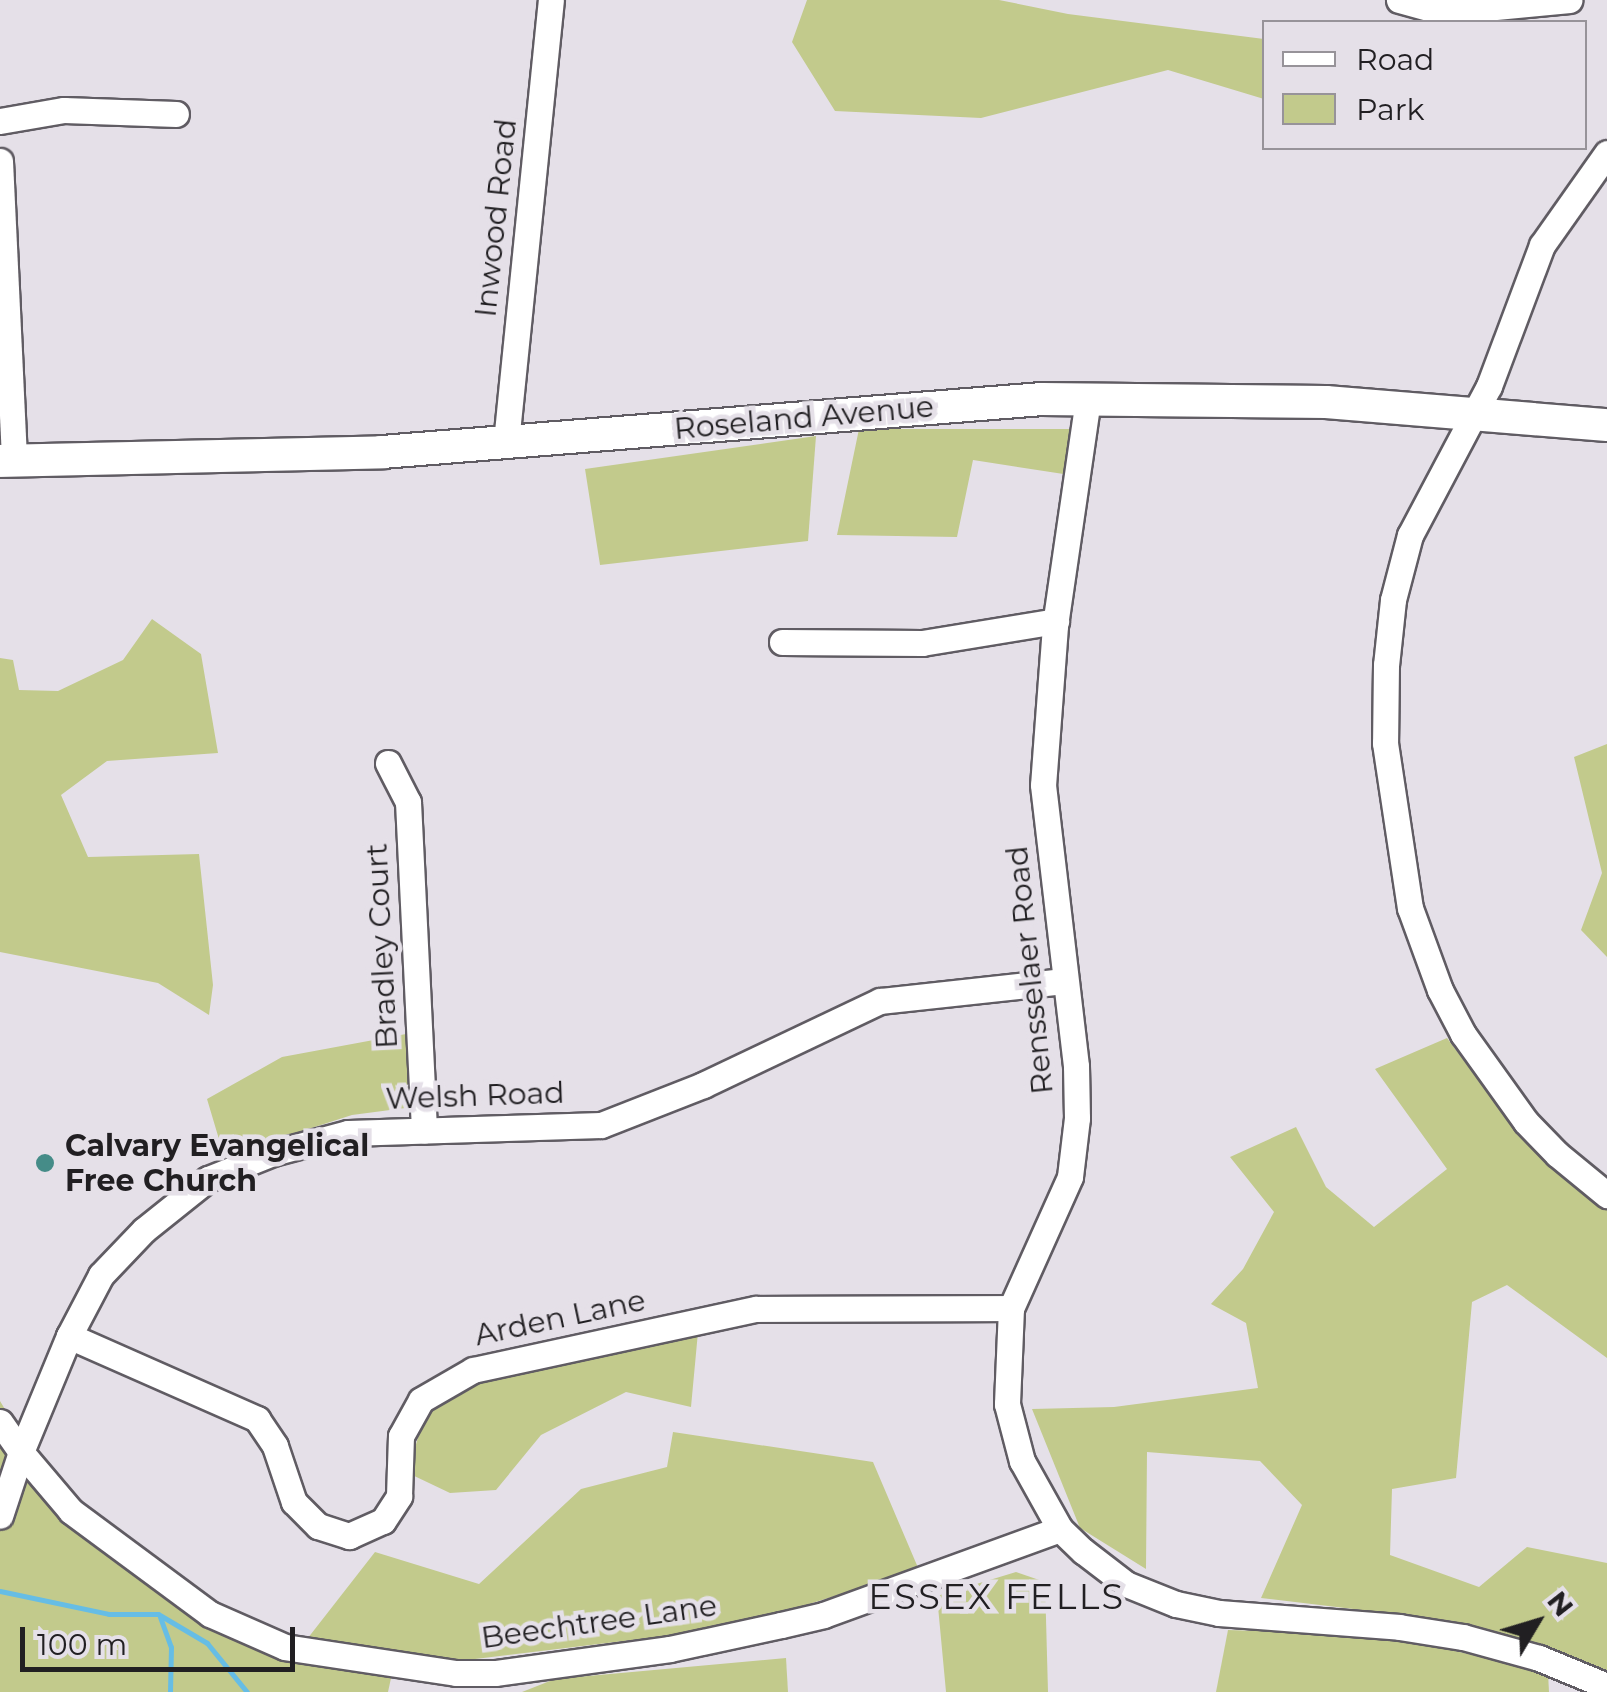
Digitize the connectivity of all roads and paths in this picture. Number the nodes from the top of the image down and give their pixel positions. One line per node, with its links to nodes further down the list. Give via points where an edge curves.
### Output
1 (551, 0): 11 (street, Inwood Road)
2 (1399, 0): 3 (street, via 1444,12)
3 (1569, 0)
4 (176, 114): 5 (street, via 64,110)
5 (0, 121)
6 (1607, 153): 9 (street, via 1542,246)
7 (0, 161): 12 (street)
8 (1088, 400): 9 (main road, Roseland Avenue); 11 (main road, Roseland Avenue); 13 (street, Rensselaer Road)
9 (1476, 411): 10 (main road, Roseland Avenue); 18 (street, via 1425,500 1393,600 1385,742 1400,856 1422,950 1463,1034 1526,1122)
10 (1607, 425)
11 (506, 442): 12 (main road, Roseland Avenue, via 382,452)
12 (7, 460)
13 (1056, 621): 14 (street, via 922,643); 16 (street, Rensselaer Road, via 1043,785)
14 (782, 642)
15 (388, 763): 17 (street, Bradley Court, via 408,802)
16 (1064, 981): 17 (street, Welsh Road, via 880,1001 602,1125); 19 (street, Rensselaer Road, via 1076,1066 1070,1177)
17 (424, 1130): 20 (street, Welsh Road, via 348,1133 208,1179 101,1275)
18 (1607, 1194)
19 (1010, 1308): 20 (street, Arden Lane, via 756,1309 473,1370 421,1400 401,1436 399,1496 383,1521 349,1536 318,1526 294,1502 275,1446 257,1419); 24 (street, Rensselaer Road, via 1006,1404 1022,1461)
20 (68, 1336): 22 (street, Welsh Road)
21 (0, 1422): 22 (street, Beechtree Lane)
22 (21, 1452): 23 (street, Welsh Road); 24 (street, Beechtree Lane, via 71,1511 210,1614 284,1648 442,1672 494,1674 670,1649 824,1615)
23 (0, 1516)
24 (1060, 1529): 25 (street, Rensselaer Road, via 1126,1584 1176,1604 1463,1638 1539,1658)
25 (1607, 1686)

